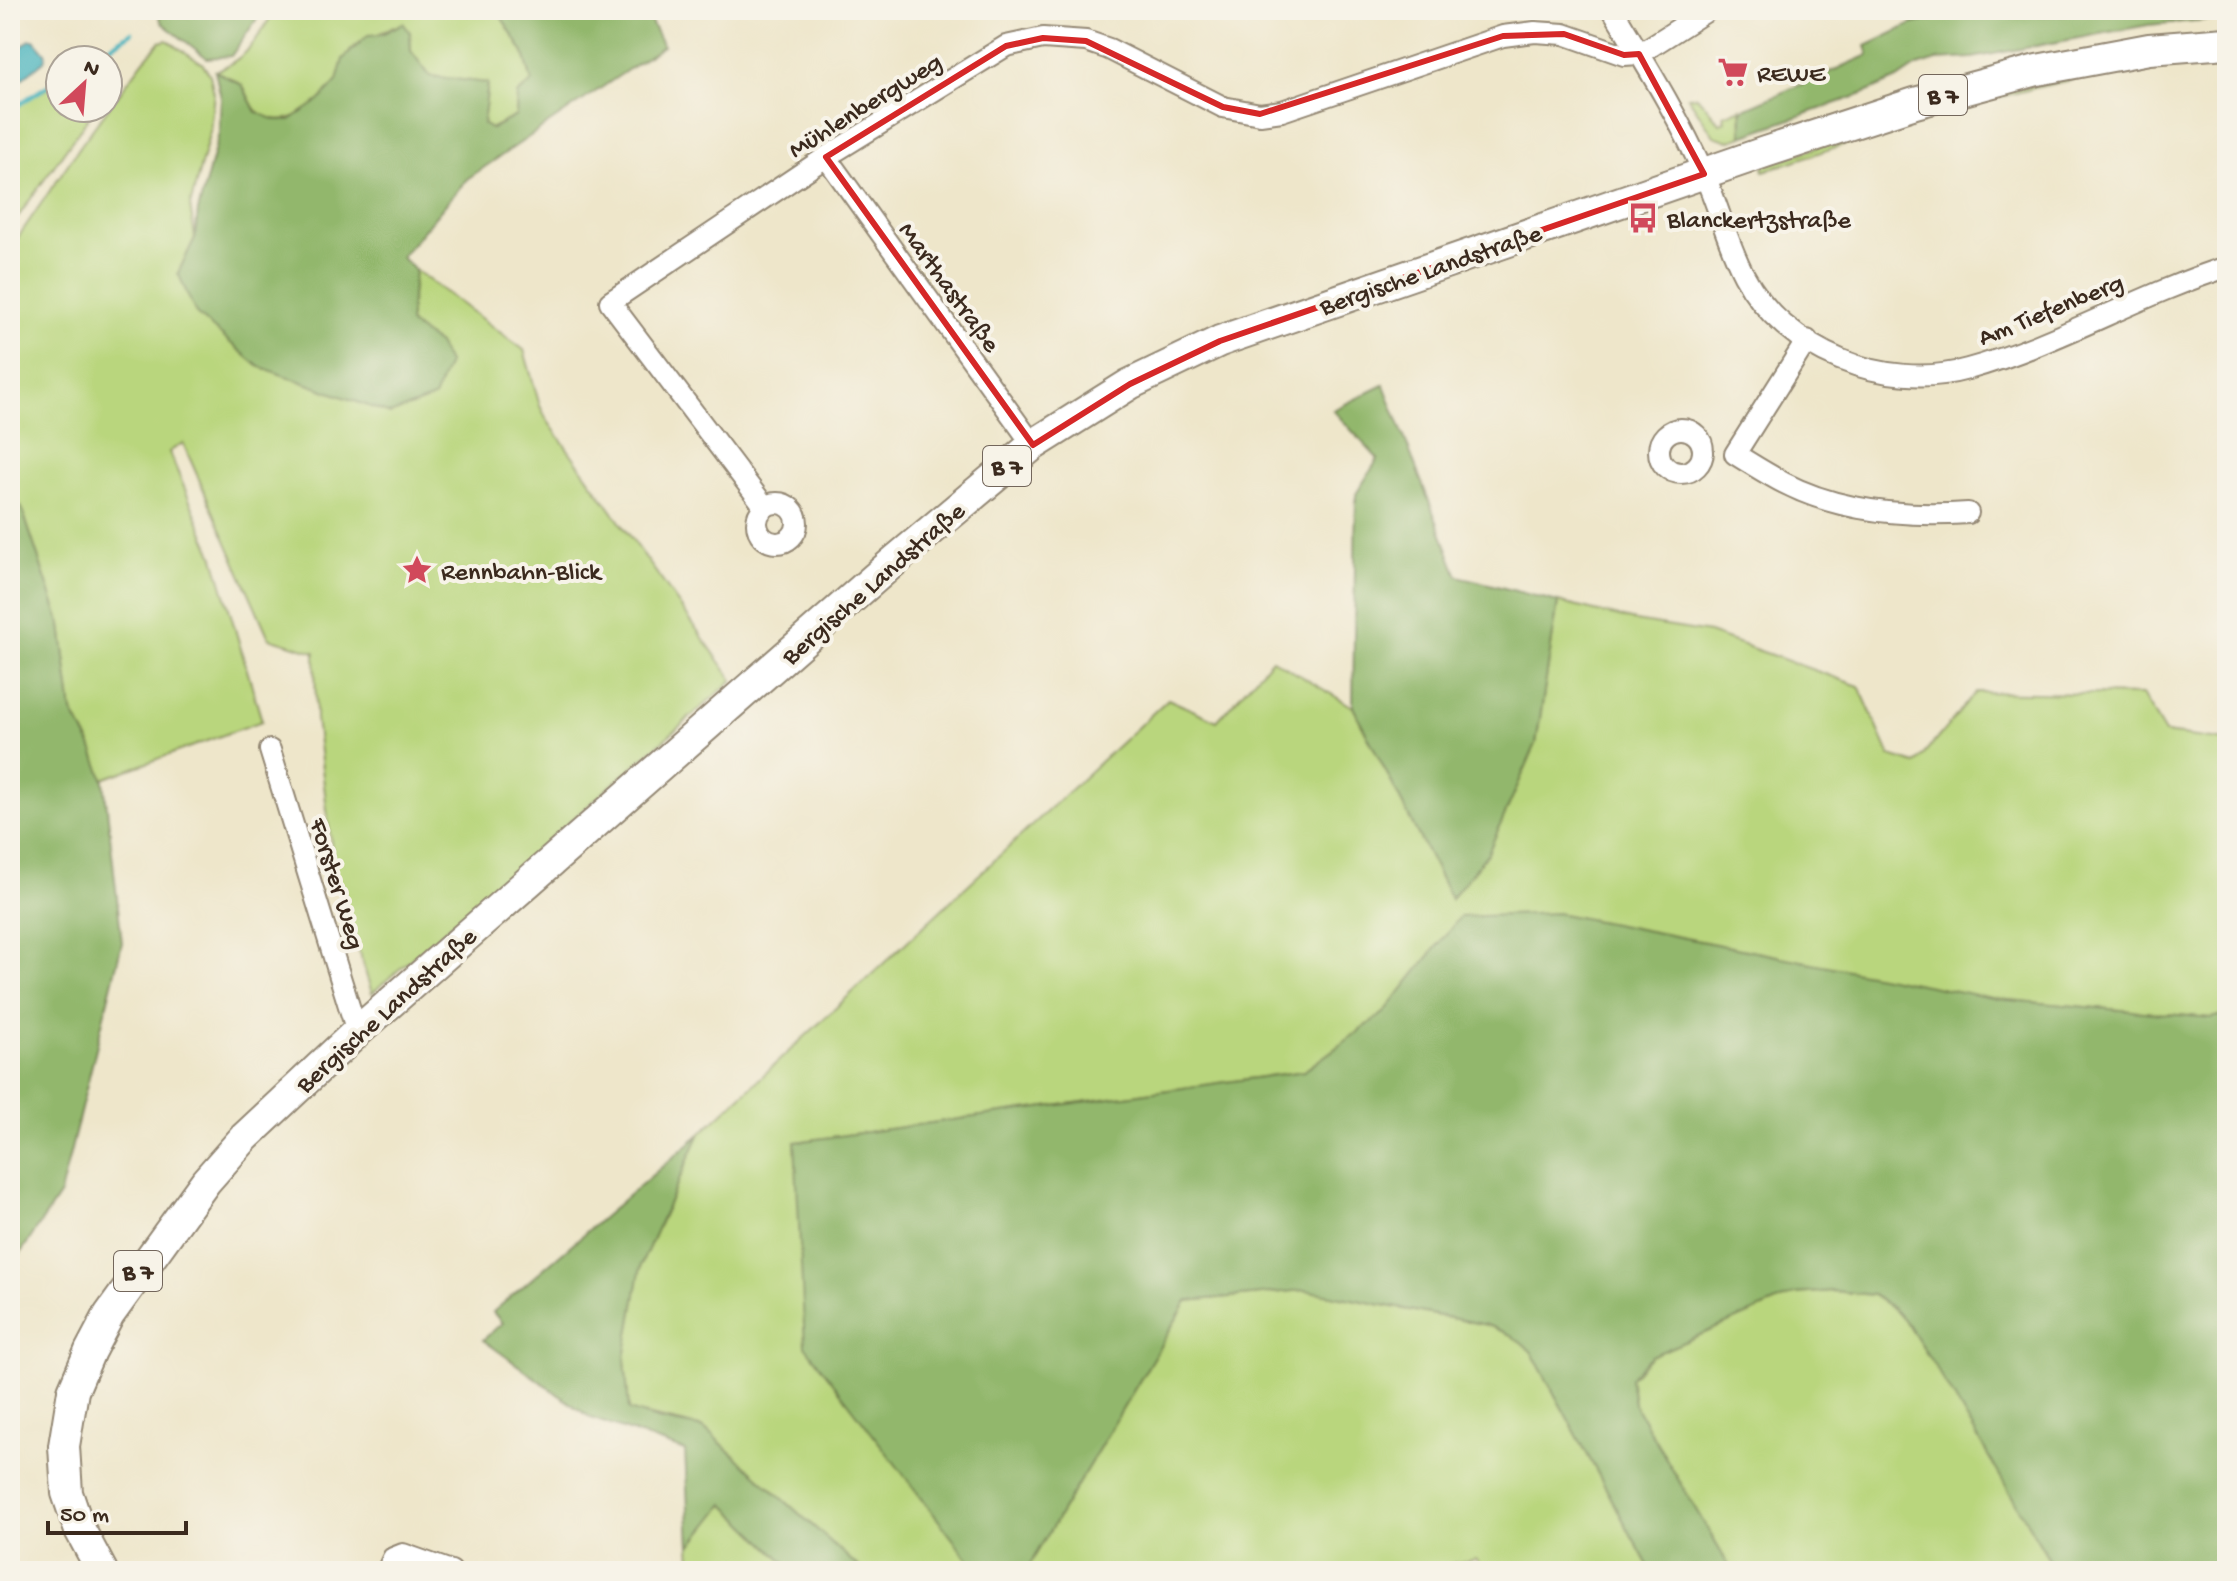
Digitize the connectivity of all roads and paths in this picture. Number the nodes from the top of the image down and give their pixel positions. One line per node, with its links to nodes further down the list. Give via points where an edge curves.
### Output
1 (1613, 10): 4 (street)
2 (1708, 10): 4 (street)
3 (2227, 43): 6 (main road, Bergische Landstraße / B 7, via 2149,49 2037,70 1891,111)
4 (1639, 54): 5 (street, Mühlenbergweg, via 1624,55 1564,34 1503,36 1260,114 1223,107 1109,49 1086,41 1043,38 1006,46); 6 (street)
5 (826, 157): 9 (street, Marthastraße); 12 (street, Mühlenbergweg, via 610,302)
6 (1704, 174): 8 (street, Am Tiefenberg, via 1745,277 1764,303); 9 (main road, Bergische Landstraße / B 7, via 1220,341 1130,384)
7 (2227, 267): 8 (street, Am Tiefenberg, via 2017,354 1940,375 1863,368)
8 (1807, 340): 11 (street)
9 (1033, 445): 15 (main road, Bergische Landstraße / B 7)
10 (1703, 453): 11 (street)
11 (1735, 454): 13 (street, via 1785,483 1840,502 1904,515)
12 (765, 507)
13 (1968, 513)
14 (270, 750): 15 (street, Forster Weg)
15 (357, 1032): 16 (main road, Bergische Landstraße / B 7, via 206,1181 124,1291 90,1351 68,1412 63,1463 71,1506)
16 (102, 1571)
17 (387, 1571): 18 (street, via 393,1558 403,1554)
18 (451, 1571)

